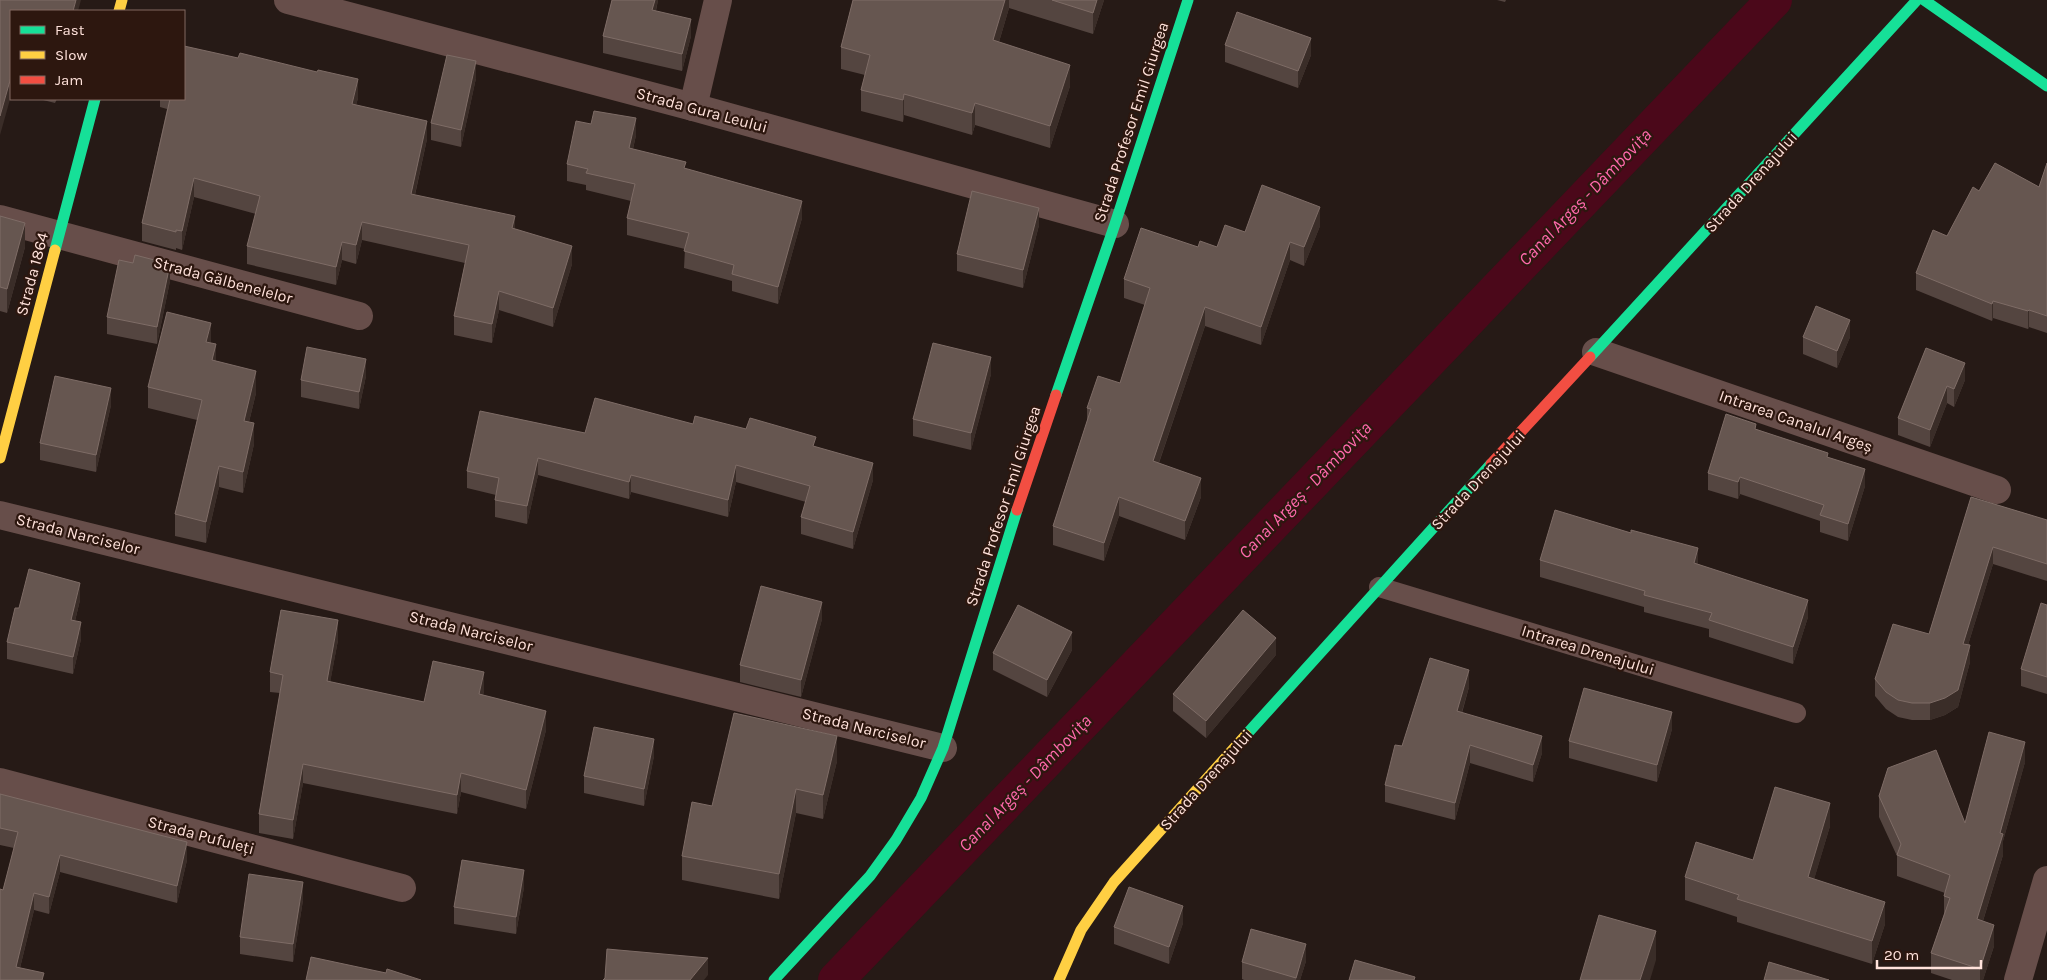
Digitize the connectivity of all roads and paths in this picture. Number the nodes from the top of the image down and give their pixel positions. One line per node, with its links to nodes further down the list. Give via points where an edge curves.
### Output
1 (288, 0): 8 (street, Strada Gura Leului)
2 (718, 0): 8 (street)
3 (1188, 0): 10 (street, Strada Profesor Emil Giurgea)
4 (1917, 0): 13 (street, Strada Drenajului)
5 (1924, 0): 6 (street)
6 (2047, 86)
7 (96, 100): 11 (street, Strada 1864)
8 (693, 107): 10 (street, Strada Gura Leului)
9 (0, 220): 11 (street, Strada Gălbenelelor)
10 (1115, 224): 19 (street, Strada Profesor Emil Giurgea, via 1020,500)
11 (59, 235): 12 (street, Strada Gălbenelelor); 14 (street, Strada 1864)
12 (359, 316)
13 (1596, 352): 15 (street, Intrarea Canalul Argeș); 17 (street, Strada Drenajului)
14 (0, 458)
15 (1997, 490)
16 (0, 515): 19 (street, Strada Narciselor)
17 (1379, 587): 18 (lane, Intrarea Drenajului); 23 (street, Strada Drenajului, via 1114,882 1081,930)
18 (1796, 713)
19 (943, 748): 24 (street, Strada Profesor Emil Giurgea, via 921,798 870,876)
20 (0, 782): 22 (street, Strada Pufuleți)
21 (2047, 880): 25 (street)
22 (402, 888)
23 (1064, 979)
24 (774, 980)
25 (2018, 980)

